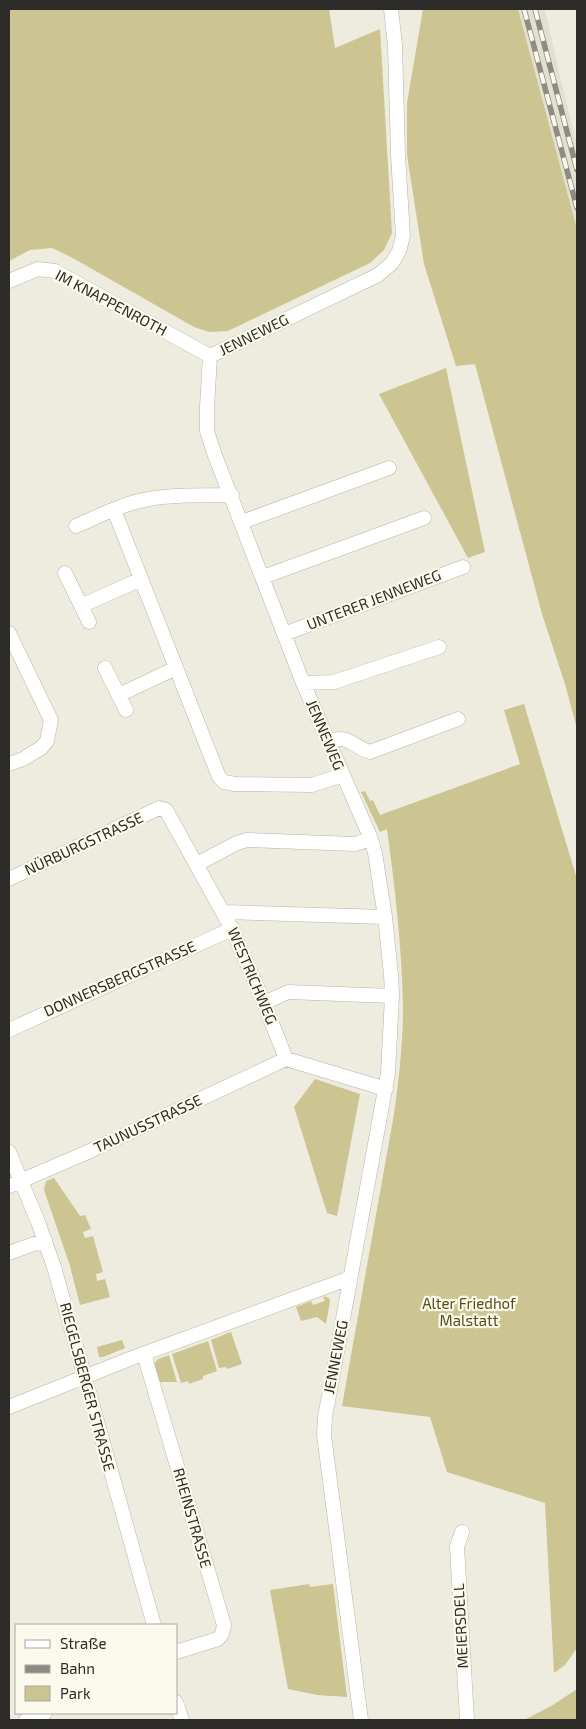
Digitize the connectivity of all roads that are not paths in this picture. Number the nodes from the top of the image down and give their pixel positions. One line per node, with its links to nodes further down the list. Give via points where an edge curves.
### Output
1 (391, 9): 3 (street, JENNEWEG, via 403,236 399,251 392,263 378,275)
2 (9, 282): 3 (street, IM KNAPPENROTH, via 38,269 55,271)
3 (210, 356): 5 (street, JENNEWEG, via 207,431)
4 (389, 468): 8 (street)
5 (232, 495): 6 (street, via 163,497 134,502); 8 (street, JENNEWEG)
6 (114, 510): 9 (street); 13 (street)
7 (424, 518): 12 (street)
8 (242, 522): 12 (street, JENNEWEG)
9 (76, 526)
10 (463, 567): 17 (street, UNTERER JENNEWEG)
11 (65, 573): 14 (street)
12 (263, 577): 17 (street, JENNEWEG)
13 (141, 579): 14 (street); 20 (street)
14 (81, 606): 15 (street)
15 (89, 622)
16 (9, 633): 26 (street, via 51,720 42,748)
17 (284, 634): 21 (street, JENNEWEG)
18 (439, 647): 21 (street, via 334,682)
19 (105, 668): 22 (street)
20 (176, 668): 22 (street); 27 (street, via 218,777 224,782 303,786)
21 (303, 683): 25 (street, JENNEWEG)
22 (119, 695): 23 (street)
23 (126, 710)
24 (458, 719): 25 (street, via 370,752 338,737)
25 (328, 740): 27 (street, JENNEWEG)
26 (9, 764)
27 (342, 775): 29 (street, JENNEWEG)
28 (159, 808): 30 (street, WESTRICHWEG, via 166,810); 31 (street, NÜRBURGSTRASSE)
29 (371, 839): 30 (street, via 355,844 246,840); 33 (street, JENNEWEG)
30 (197, 864): 32 (street, WESTRICHWEG)
31 (9, 879)
32 (224, 912): 33 (street); 34 (street, WESTRICHWEG)
33 (385, 917): 35 (street, JENNEWEG)
34 (232, 929): 36 (street, WESTRICHWEG); 37 (street, DONNERSBERGSTRASSE)
35 (392, 996): 36 (street, via 288,992); 39 (street, JENNEWEG)
36 (264, 1003): 38 (street, WESTRICHWEG)
37 (9, 1030)
38 (286, 1059): 39 (street); 41 (street, TAUNUSSTRASSE)
39 (386, 1089): 44 (street, JENNEWEG)
40 (9, 1152): 41 (street, RIEGELSBERGER STRASSE)
41 (15, 1184): 42 (street, RIEGELSBERGER STRASSE)
42 (45, 1240): 43 (street); 46 (street, RIEGELSBERGER STRASSE)
43 (9, 1253)
44 (350, 1278): 45 (street); 55 (street, JENNEWEG, via 324,1435)
45 (144, 1354): 46 (street); 50 (street, RHEINSTRASSE, via 224,1625 218,1639)
46 (85, 1377): 47 (street); 49 (street, RIEGELSBERGER STRASSE)
47 (9, 1407)
48 (462, 1532): 56 (street, MEIERSDELL, via 457,1547)
49 (154, 1624)
50 (178, 1651)
51 (178, 1708): 54 (street)
52 (42, 1714): 53 (street)
53 (26, 1720)
54 (182, 1720)
55 (361, 1720)
56 (467, 1720)

